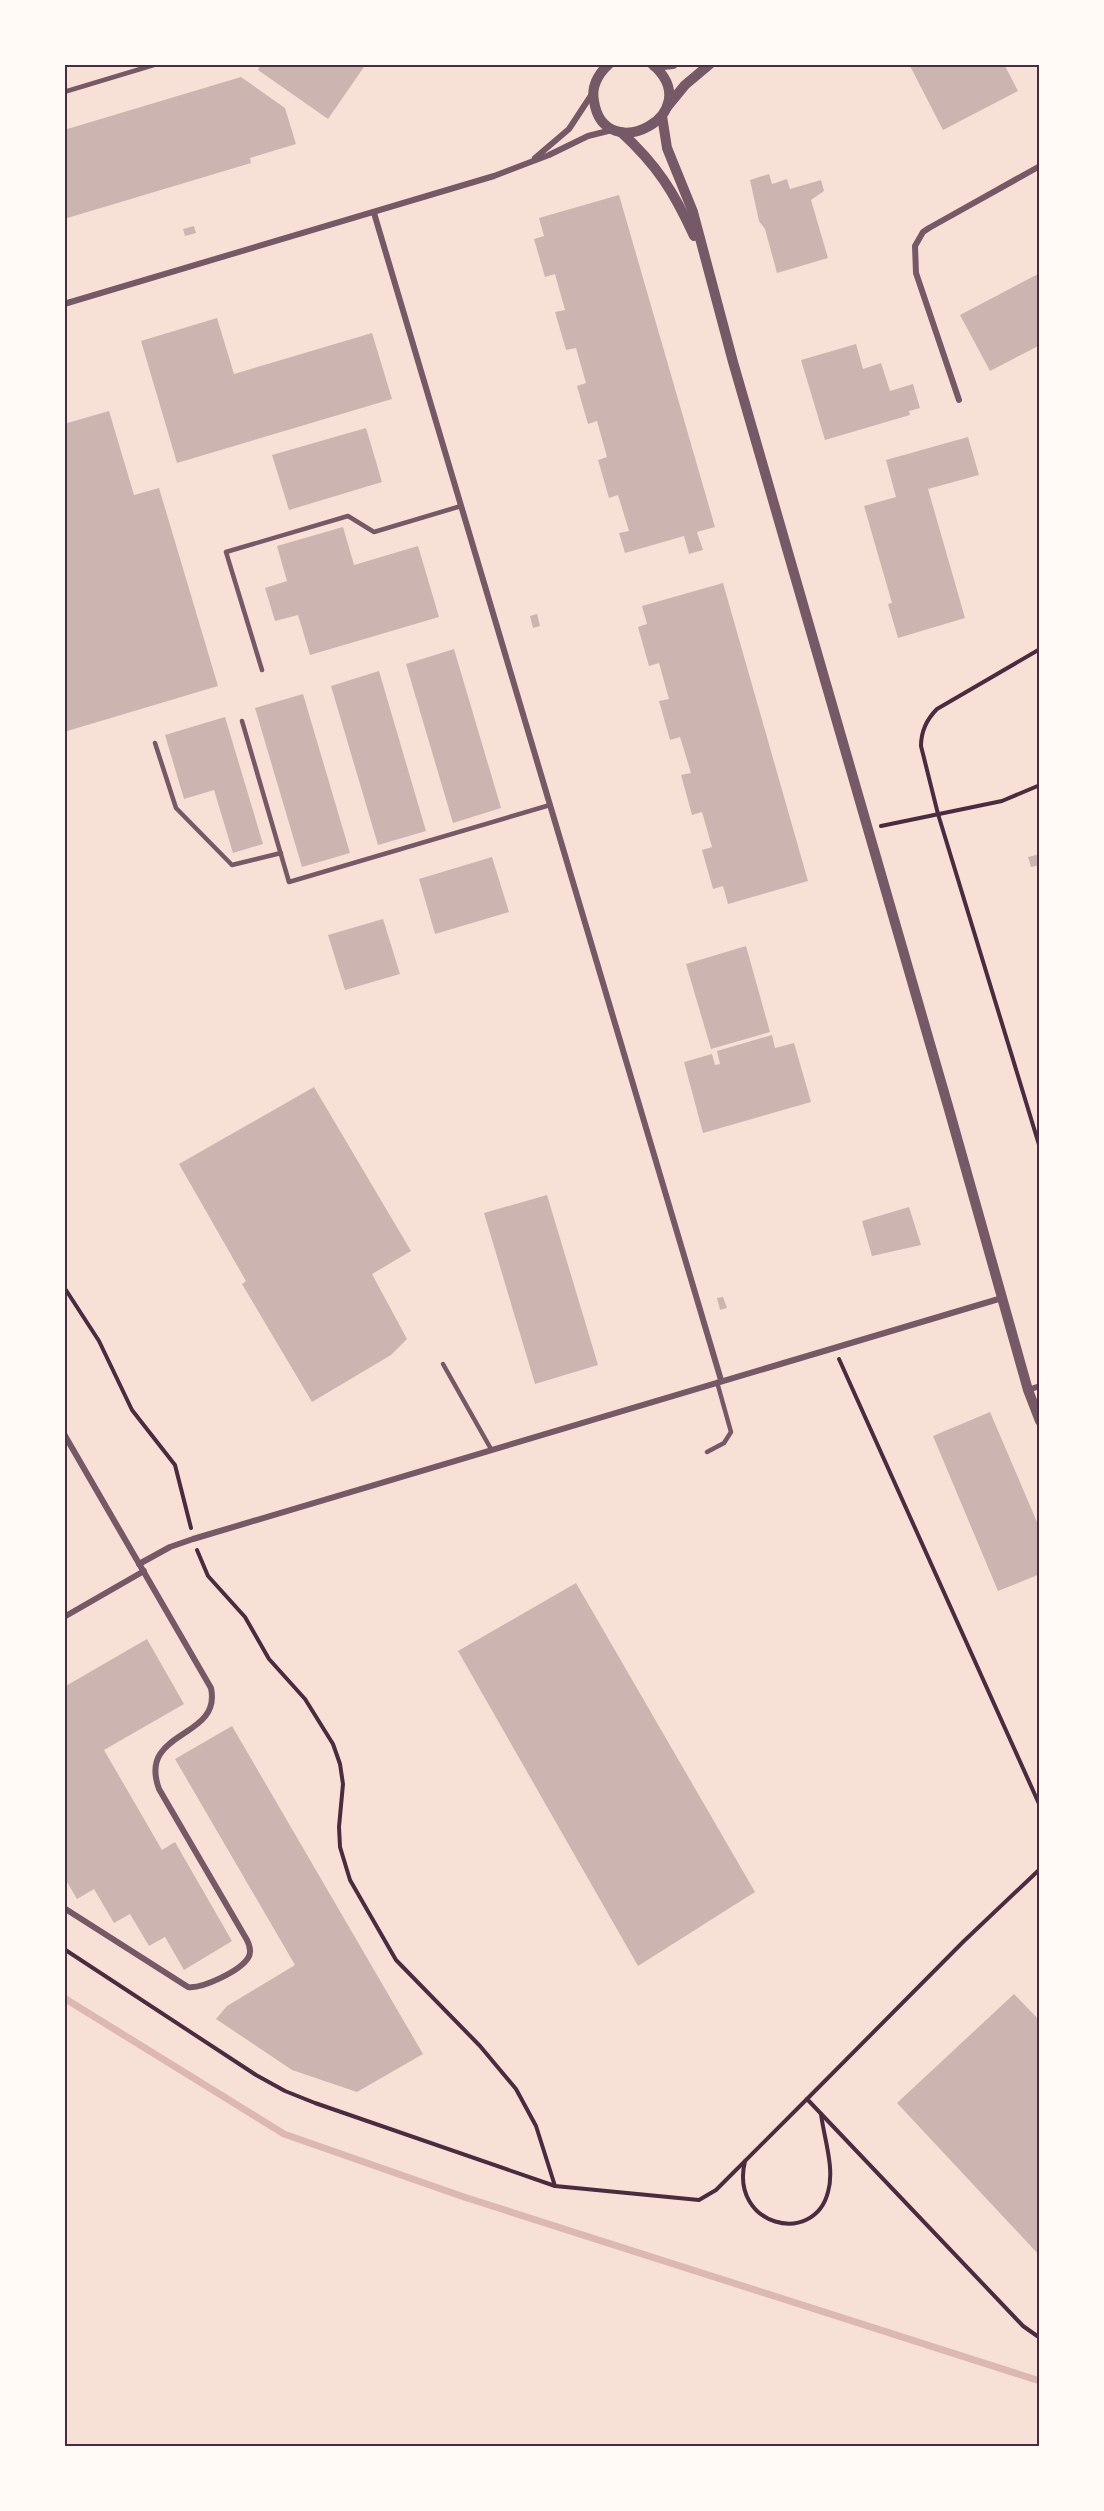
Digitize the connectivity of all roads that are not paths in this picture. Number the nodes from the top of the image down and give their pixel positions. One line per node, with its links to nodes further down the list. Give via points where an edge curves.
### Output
1 (157, 64): 7 (lane)
2 (609, 64): 6 (street)
3 (673, 64): 5 (street)
4 (710, 64): 9 (street, via 685,85)
5 (653, 65): 9 (street, via 666,84)
6 (599, 70): 8 (street)
7 (64, 92)
8 (593, 92): 10 (street, via 597,113); 11 (street, via 569,129)
9 (664, 112): 10 (street, via 653,126 644,130); 14 (street, via 667,148 693,212)
10 (618, 131): 11 (street, via 588,136); 14 (street, via 659,171)
11 (528, 163): 13 (street)
12 (1040, 166): 16 (street, via 929,228 915,246 916,273)
13 (374, 213): 15 (street); 17 (street)
14 (703, 255): 23 (street)
15 (64, 304)
16 (959, 400)
17 (461, 506): 18 (lane, via 375,532 348,516 226,552); 21 (street)
18 (262, 670)
19 (242, 721): 22 (lane)
20 (154, 743): 22 (lane, via 176,808 232,865)
21 (550, 805): 22 (lane, via 289,882); 25 (street)
22 (281, 853)
23 (1002, 1298): 25 (street); 27 (street)
24 (443, 1364): 30 (lane)
25 (719, 1381): 30 (street); 31 (lane, via 731,1432 724,1443)
26 (1040, 1386): 27 (street)
27 (1028, 1389): 28 (street)
28 (1040, 1421)
29 (64, 1434): 32 (street)
30 (491, 1449): 32 (street, via 193,1539)
31 (707, 1452)
32 (139, 1564): 33 (street)
33 (144, 1571): 34 (street); 35 (street, via 212,1694 201,1722 165,1746 158,1756 157,1782 248,1940 249,1955 209,1984 188,1987)
34 (64, 1617)
35 (64, 1908)

